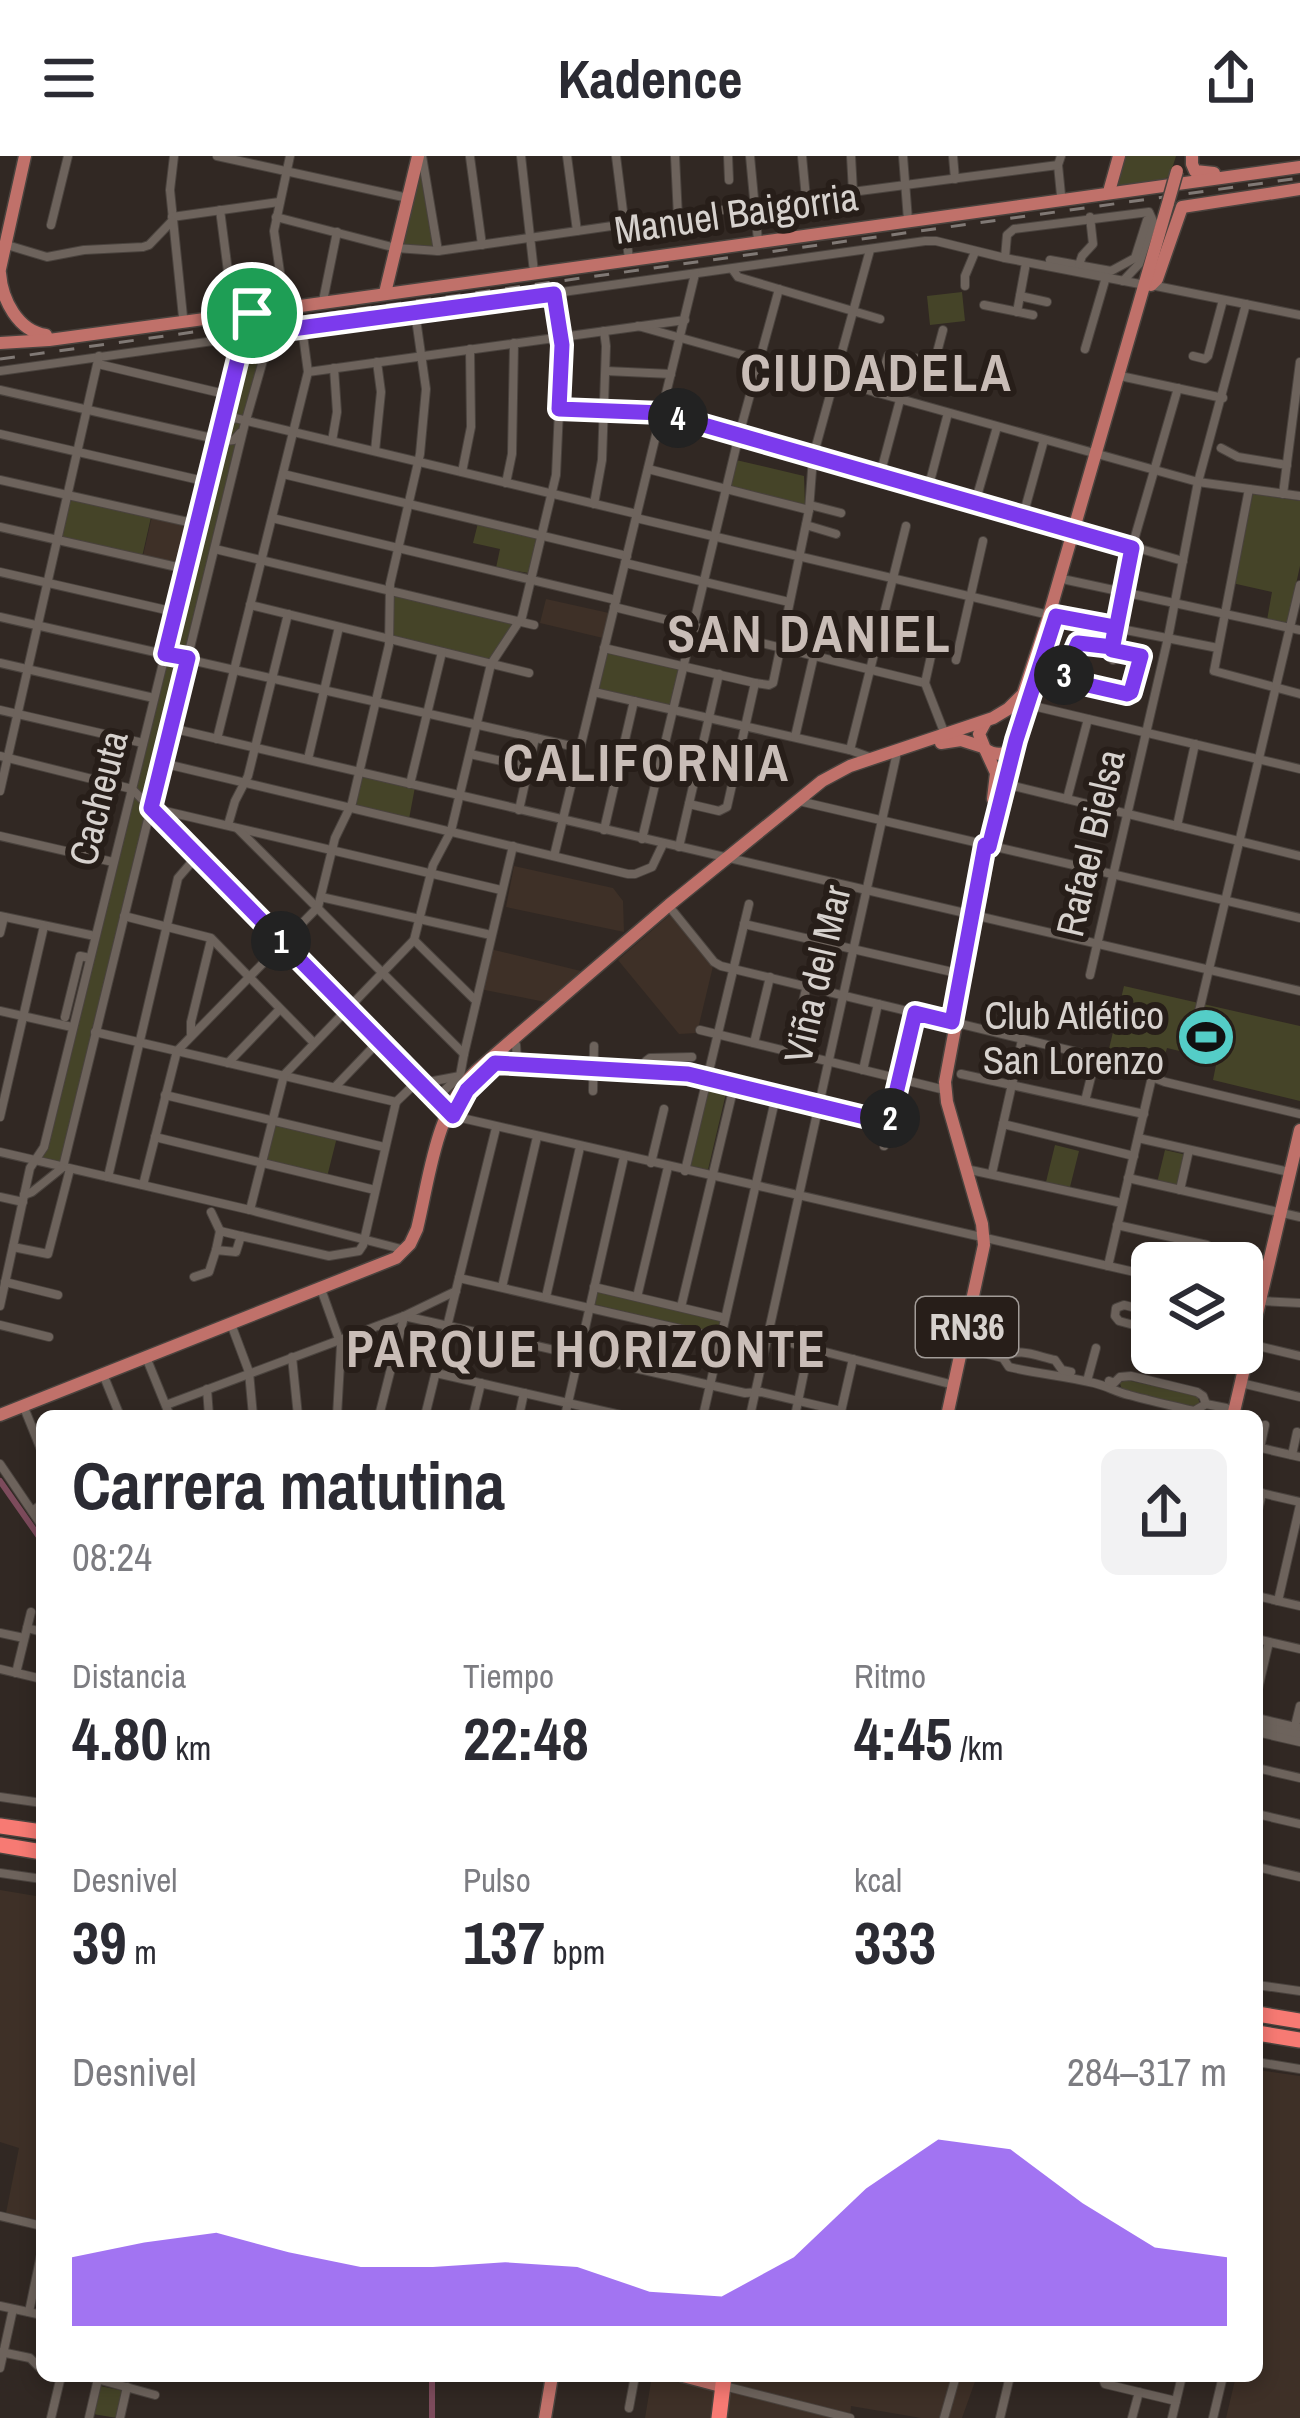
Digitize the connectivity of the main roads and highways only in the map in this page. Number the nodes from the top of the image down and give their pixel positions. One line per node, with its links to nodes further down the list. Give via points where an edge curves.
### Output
1 (25, 156): 11 (main road)
2 (420, 156): 14 (main road)
3 (1119, 156): 8 (main road)
4 (1181, 164): 5 (main road); 5 (main road, via 1204,173); 6 (main road, Manuel Baigorria); 6 (main road); 8 (main road, Manuel Baigorria); 9 (main road, RN36, bridge)
5 (1296, 167)
6 (1148, 183): 8 (main road, Manuel Baigorria)
7 (1300, 189): 9 (main road)
8 (1110, 191): 10 (main road, Manuel Baigorria); 10 (main road, Manuel Baigorria)
9 (1176, 204): 13 (main road, RN36)
10 (908, 217): 14 (main road, Manuel Baigorria)
11 (3, 246): 12 (main road)
12 (0, 272): 16 (main road)
13 (1148, 285): 18 (main road, RN36); 18 (main road, RN36)
14 (386, 290): 15 (main road, Manuel Baigorria)
15 (258, 309): 16 (main road, Manuel Baigorria, via 50,335); 17 (main road, Manuel Baigorria)
16 (12, 315): 17 (main road, via 21,332)
17 (5, 344)
18 (1099, 455): 19 (main road, RN36)
19 (1077, 532): 20 (main road, RN36); 20 (main road, RN36)
20 (1053, 616): 21 (main road, RN36, via 1023,694); 23 (main road, RN36)
21 (990, 719): 22 (main road); 23 (main road, via 1010,722); 24 (main road, RN36, via 979,734)
22 (947, 737): 24 (main road); 25 (main road); 25 (main road)
23 (1016, 742): 24 (main road, via 1000,754); 26 (main road, RN36)
24 (984, 748): 26 (main road, RN36, via 997,783)
25 (874, 760): 27 (main road, via 844,773); 27 (main road, via 822,781)
26 (987, 846): 28 (main road, RN36)
27 (728, 859): 30 (main road, via 495,1063); 30 (main road, via 463,1078)
28 (974, 916): 29 (main road, RN36); 29 (main road, RN36)
29 (954, 1022): 32 (main road, RN36, via 945,1088); 32 (main road, RN36, via 940,1089)
30 (450, 1114): 34 (main road, via 405,1250); 34 (main road, via 414,1249 394,1267)
31 (1300, 1130): 33 (main road)
32 (963, 1169): 38 (main road, RN36, via 983,1258)
33 (1263, 1288)
34 (322, 1292): 35 (main road)
35 (231, 1327): 37 (main road); 37 (main road)
36 (1243, 1374): 39 (main road)
37 (104, 1376): 40 (main road); 40 (main road)
38 (946, 1410)
39 (1231, 1410)
40 (0, 1418)
41 (0, 1826): 42 (highway)
42 (36, 1831)
43 (5, 1847): 44 (highway)
44 (36, 1851)
45 (1263, 2015): 46 (highway)
46 (1300, 2021)
47 (1263, 2034): 48 (highway)
48 (1300, 2040)
49 (551, 2382): 51 (main road)
50 (720, 2382): 52 (highway)
51 (544, 2418)
52 (717, 2418)

